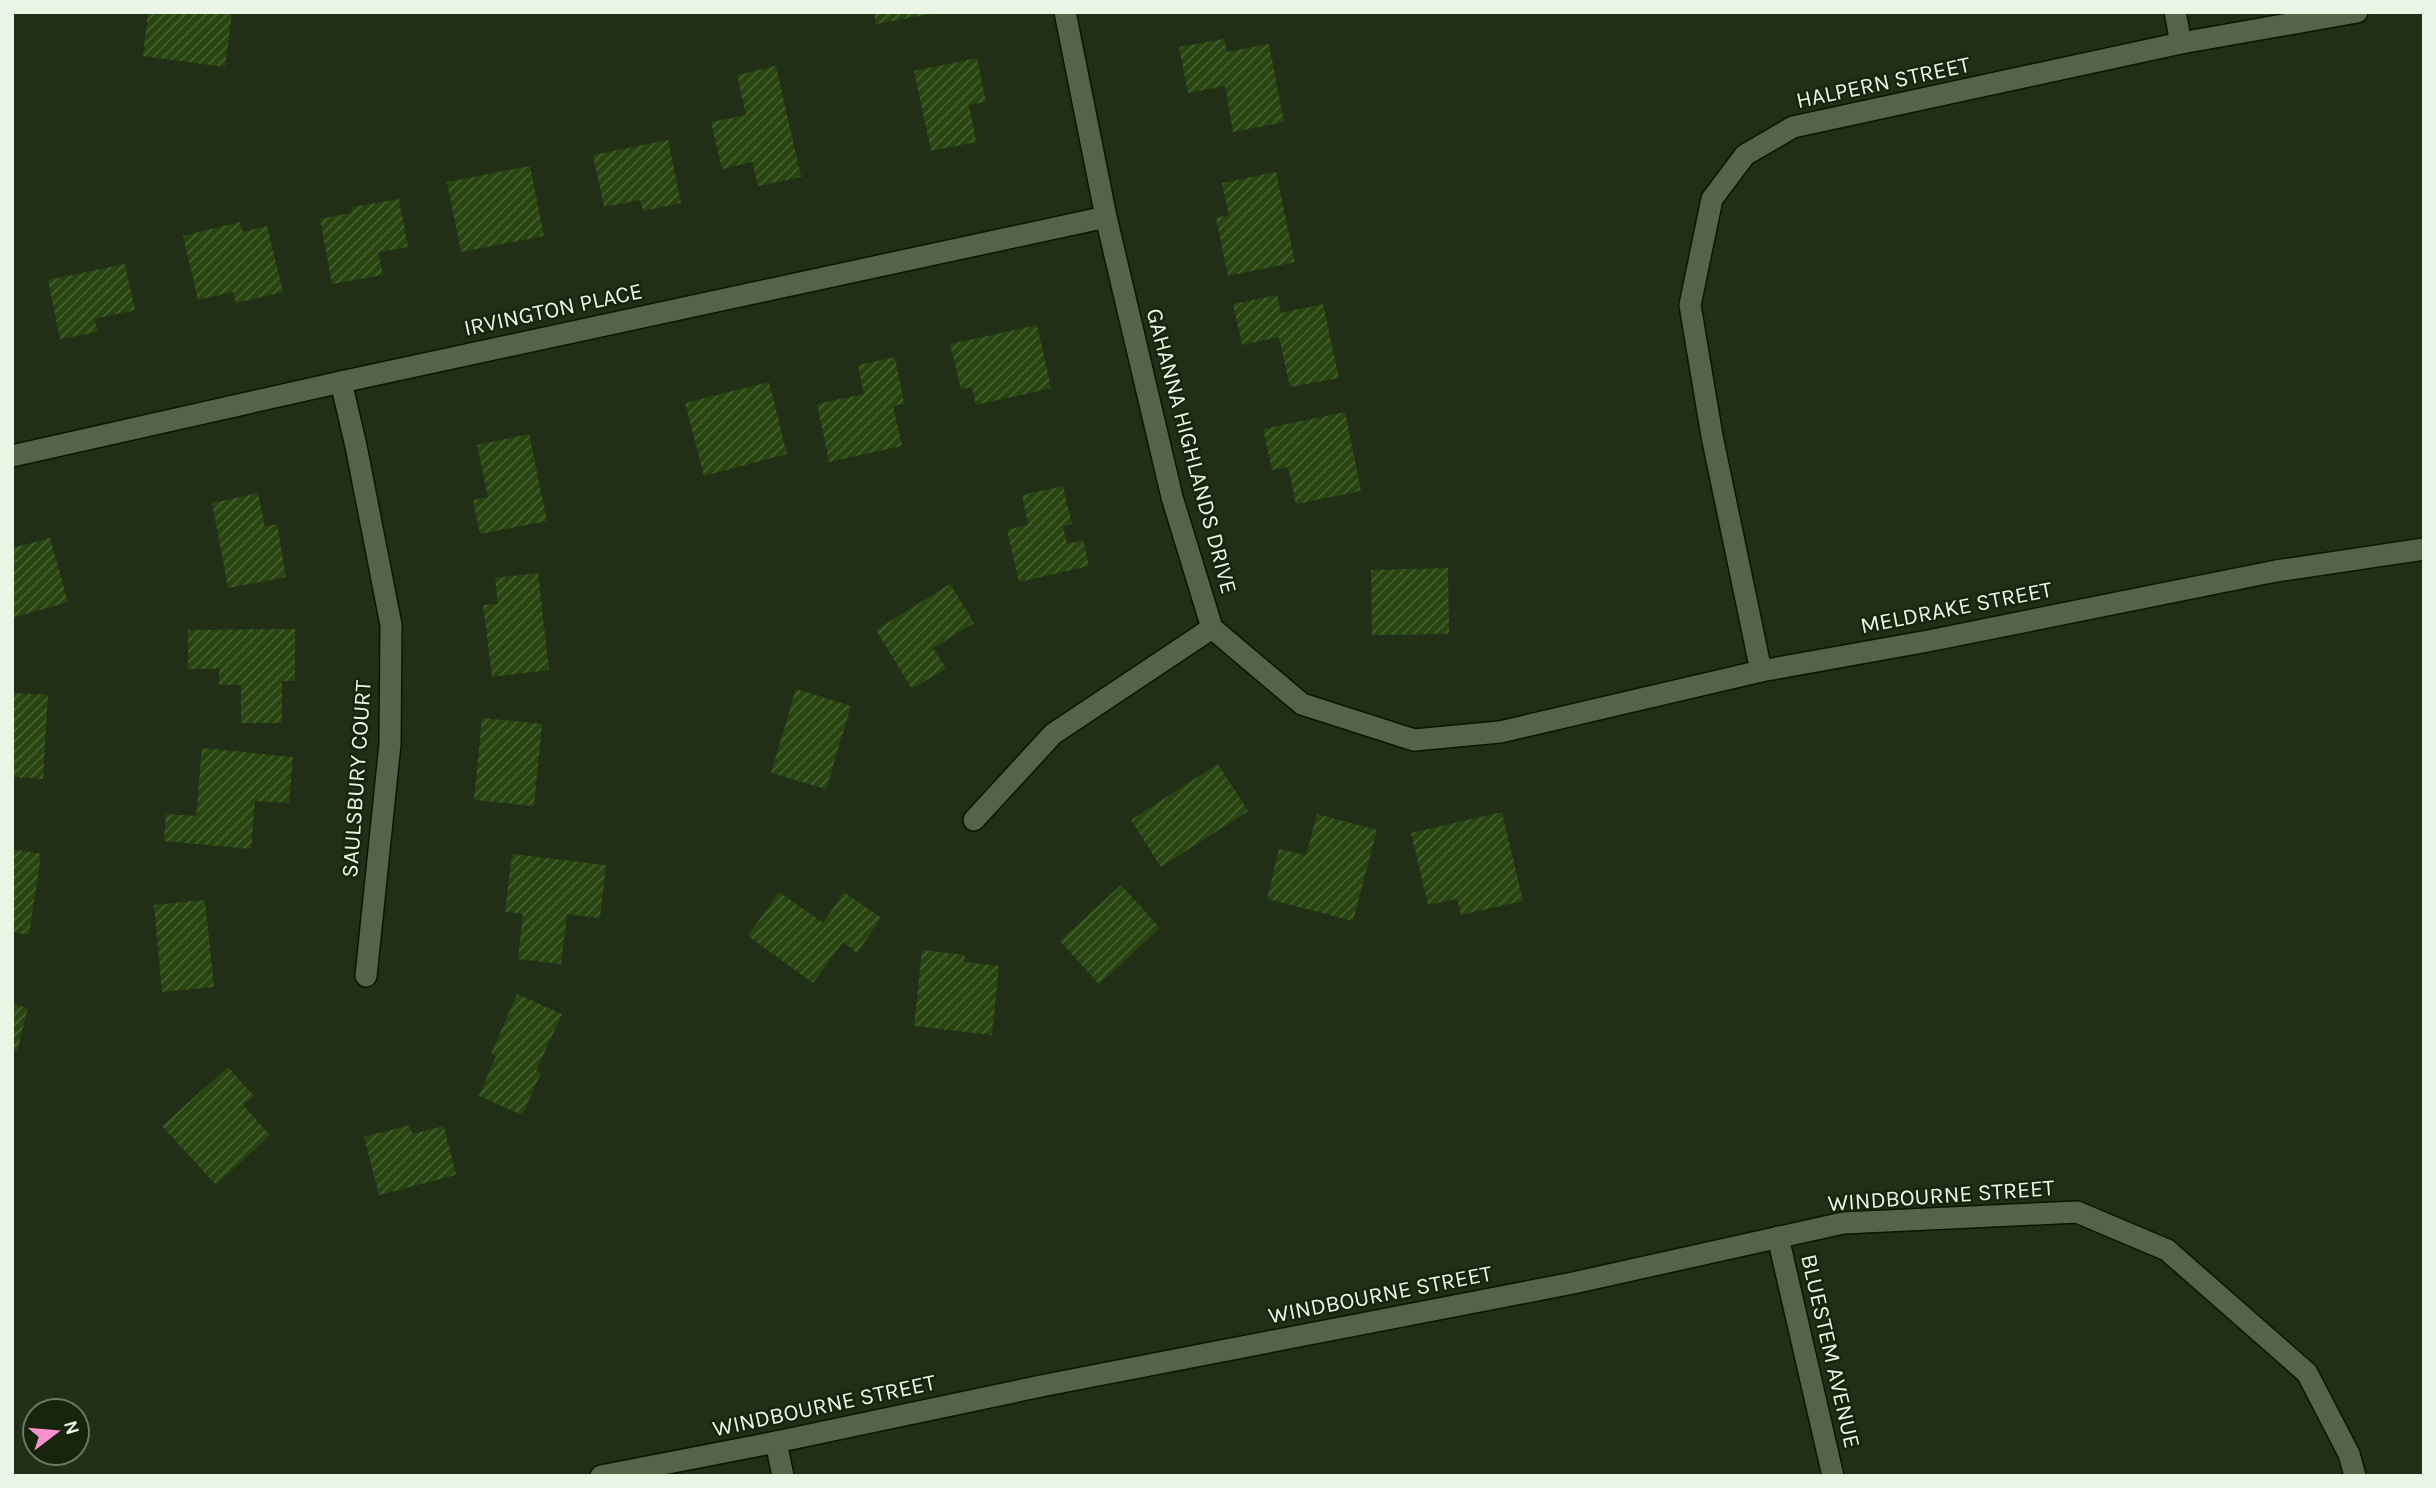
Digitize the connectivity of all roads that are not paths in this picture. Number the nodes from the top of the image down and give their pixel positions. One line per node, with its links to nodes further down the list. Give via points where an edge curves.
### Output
1 (1065, 12): 5 (street, GAHANNA HIGHLANDS DRIVE)
2 (2175, 12): 4 (street)
3 (2357, 12): 4 (street, HALPERN STREET)
4 (2181, 43): 10 (street, HALPERN STREET, via 1793,127 1745,155 1712,199 1689,305)
5 (1106, 217): 6 (street, IRVINGTON PLACE); 9 (street, GAHANNA HIGHLANDS DRIVE, via 1172,497)
6 (341, 382): 7 (street, IRVINGTON PLACE); 13 (street, SAULSBURY COURT, via 391,625 390,744)
7 (12, 456)
8 (2424, 549): 10 (street, MELDRAKE STREET, via 2276,570)
9 (1212, 628): 11 (street, GAHANNA HIGHLANDS DRIVE, via 1302,704 1414,740); 12 (street, via 1053,734)
10 (1761, 671): 11 (street, MELDRAKE STREET)
11 (1500, 732)
12 (974, 820)
13 (366, 976)
14 (1778, 1237): 15 (street, WINDBOURNE STREET, via 1573,1283); 18 (street, BLUESTEM AVENUE); 19 (street, WINDBOURNE STREET, via 1843,1223 2077,1212 2167,1250 2307,1373)
15 (776, 1442): 16 (street, WINDBOURNE STREET); 17 (street)
16 (601, 1476)
17 (783, 1476)
18 (1833, 1476)
19 (2355, 1476)

